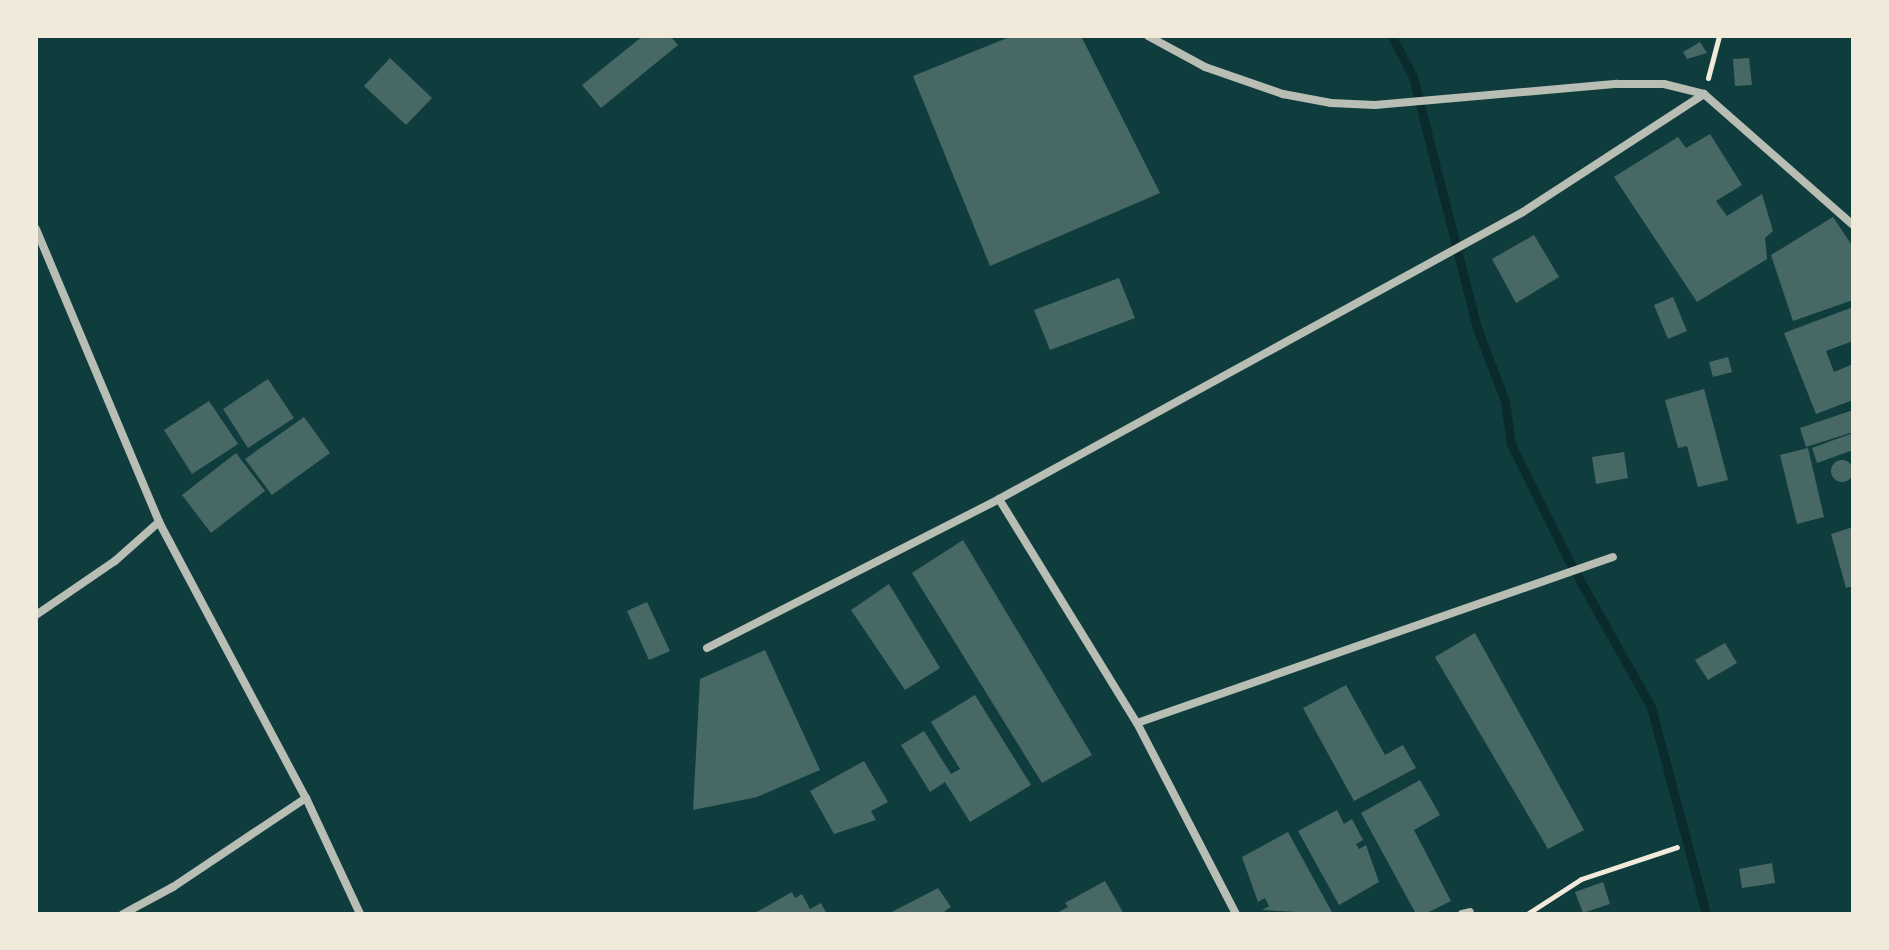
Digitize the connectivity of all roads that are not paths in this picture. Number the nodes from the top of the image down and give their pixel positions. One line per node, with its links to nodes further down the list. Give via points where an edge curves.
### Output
1 (1148, 36): 2 (street, via 1205,67 1283,94 1331,103 1375,105 1617,84 1664,84)
2 (1704, 94): 3 (street); 5 (street, via 1523,212)
3 (1853, 225)
4 (36, 229): 6 (street)
5 (999, 499): 9 (street); 10 (street)
6 (159, 522): 8 (street, via 115,561); 11 (street)
7 (1613, 557): 10 (street)
8 (36, 615)
9 (707, 648)
10 (1137, 723): 14 (street)
11 (306, 798): 12 (street); 13 (street)
12 (123, 914)
13 (360, 914)
14 (1236, 914)

